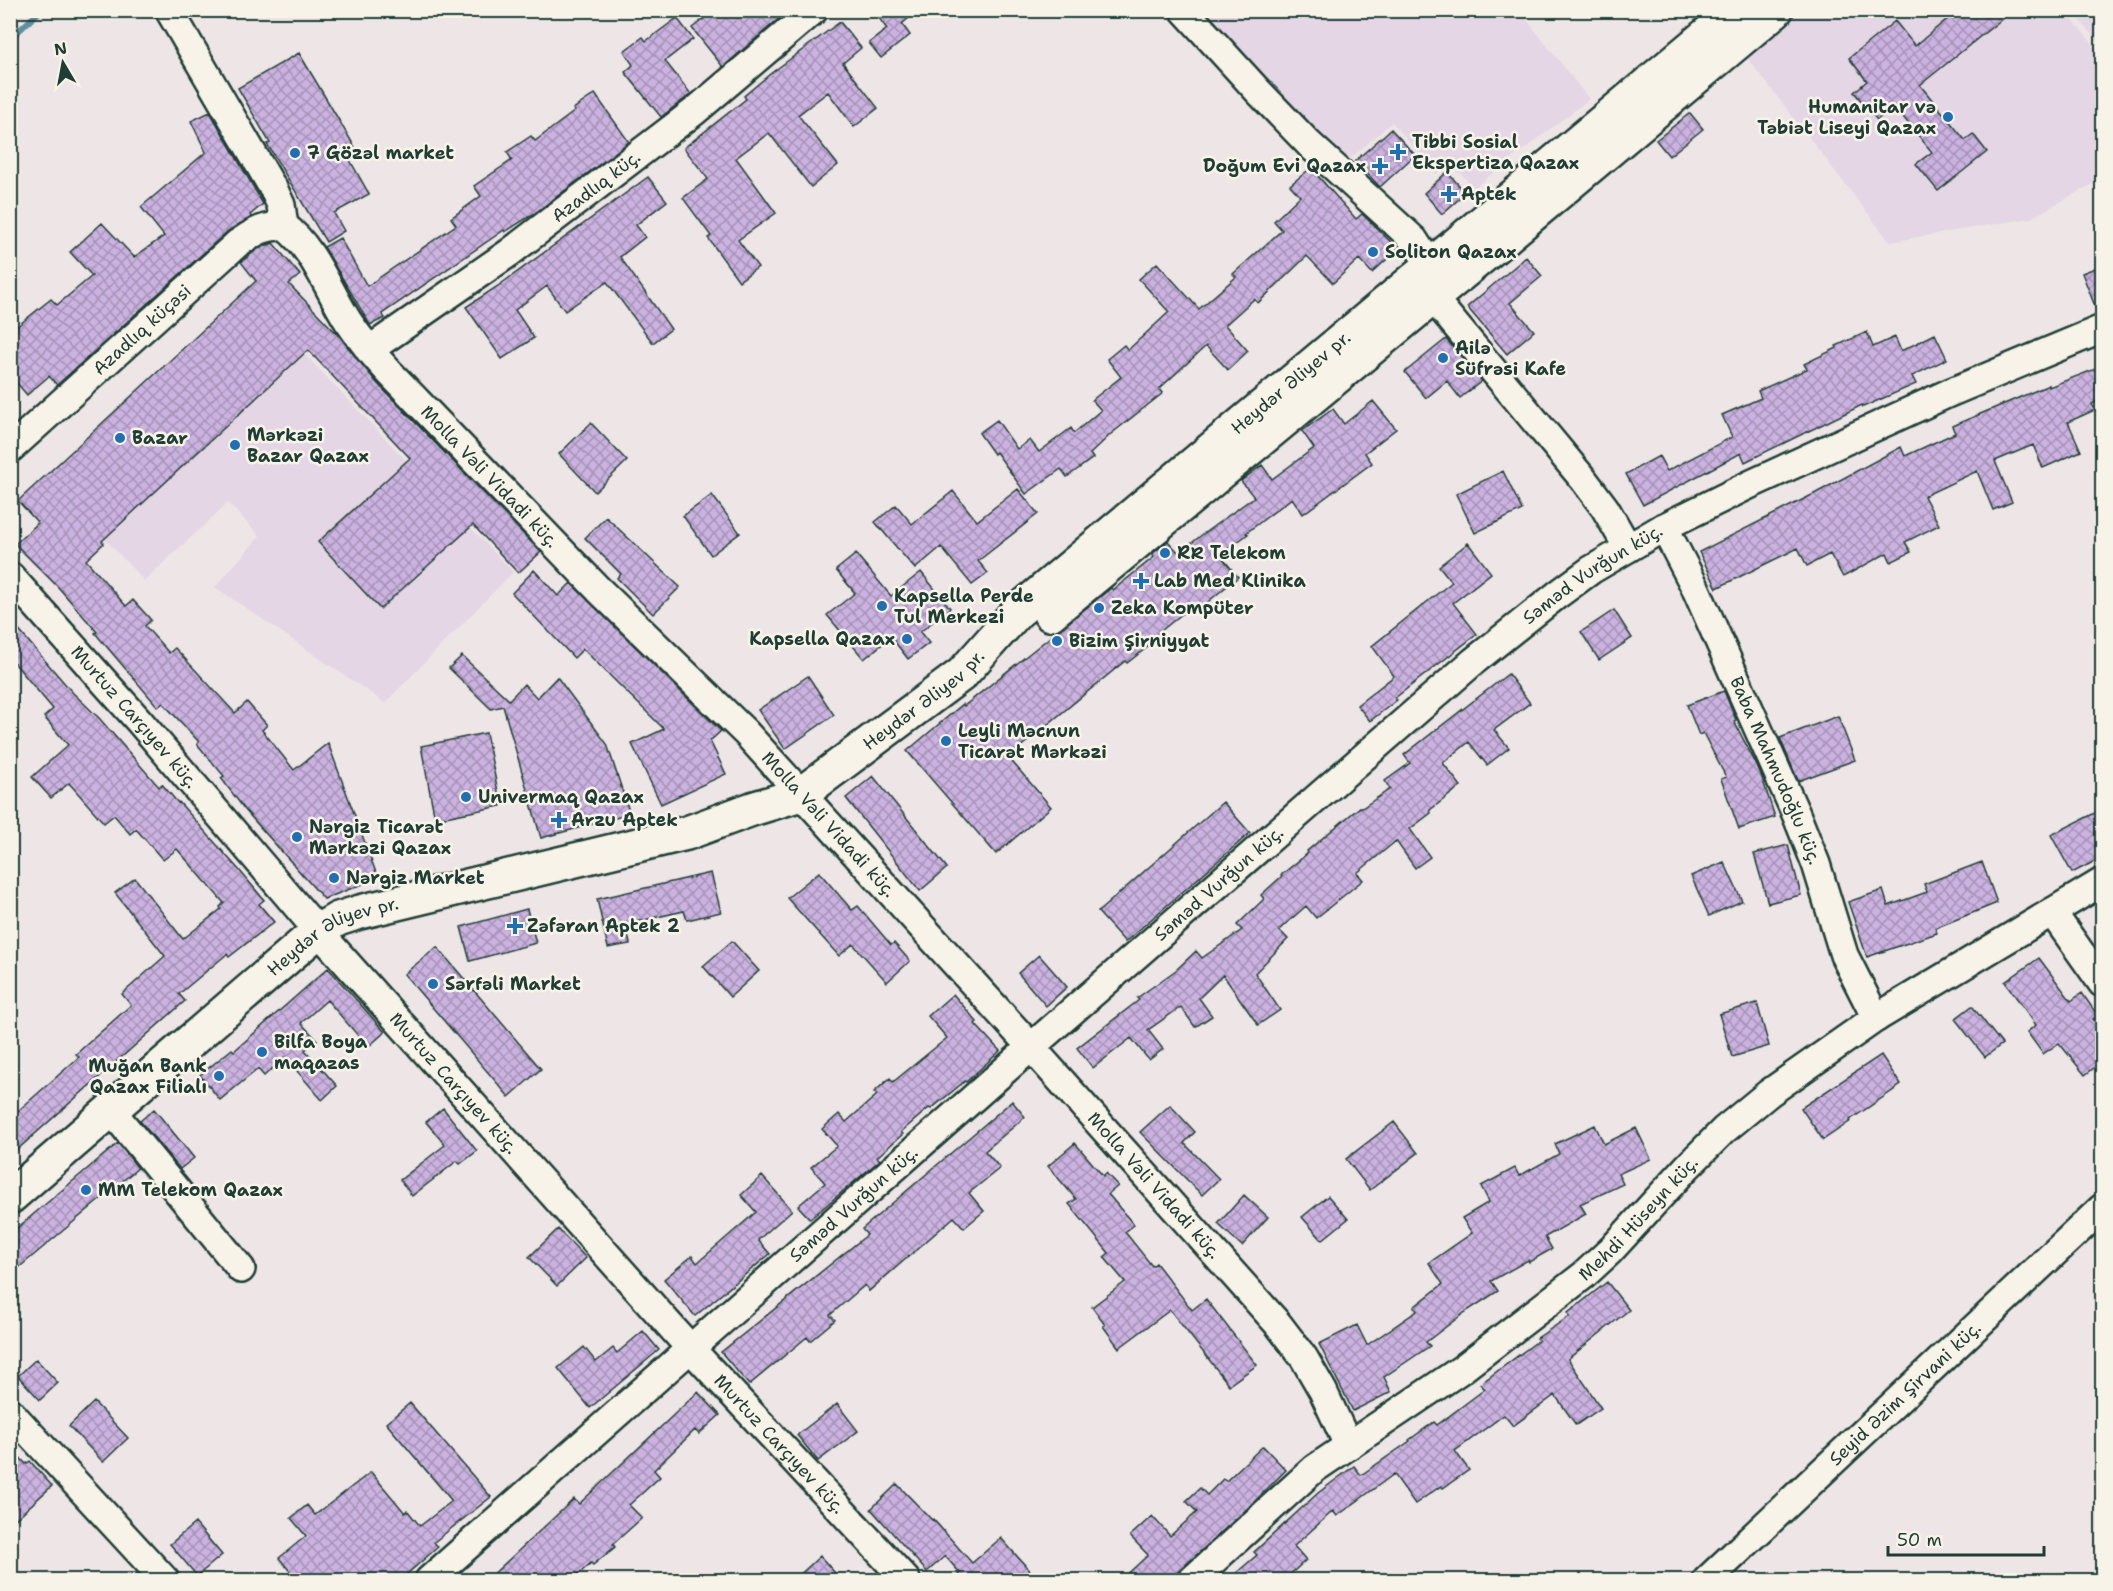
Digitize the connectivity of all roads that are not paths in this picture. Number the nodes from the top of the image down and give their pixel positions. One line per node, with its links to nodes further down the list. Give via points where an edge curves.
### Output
1 (169, 10): 6 (street, via 274,190)
2 (814, 10): 9 (street, Azadlıq küç., via 695,111 509,253)
3 (1184, 10): 7 (street, via 1309,144 1414,240)
4 (1736, 10): 7 (main road)
5 (1776, 10): 7 (main road)
6 (284, 226): 9 (street, Molla Vəli Vidadi küç., via 302,243); 10 (street, Azadlıq küçəsi, via 268,226 238,243)
7 (1436, 283): 12 (street, via 1450,319 1584,480); 14 (main road, Heydər Əliyev pr., via 1036,626 962,675)
8 (2103, 329): 11 (street, Səməd Vurğun küç., via 1949,393)
9 (369, 350): 14 (street, Molla Vəli Vidadi küç., via 599,590 739,725)
10 (10, 449)
11 (1664, 527): 12 (street, Səməd Vurğun küç.); 19 (street, Baba Mahmudoğlu küç., via 1695,587 1796,813 1844,955)
12 (1628, 548): 20 (street, Səməd Vurğun küç., via 1574,583 1474,661)
13 (10, 576): 17 (street, Murtuz Carçıyev küç.)
14 (801, 794): 17 (main road, Heydər Əliyev pr., via 687,833 360,912); 20 (street, Molla Vəli Vidadi küç.)
15 (2103, 882): 16 (street, Mehdi Hüseyn küç.)
16 (2052, 912): 18 (street); 19 (street, Mehdi Hüseyn küç.)
17 (318, 931): 21 (main road, Heydər Əliyev pr.); 25 (street, Murtuz Carçıyev küç.)
18 (2103, 983)
19 (1876, 1018): 27 (street, Mehdi Hüseyn küç., via 1805,1066 1724,1130 1584,1275 1462,1369)
20 (1032, 1047): 25 (street, Səməd Vurğun küç.); 27 (street, Molla Vəli Vidadi küç., via 1278,1324 1309,1366)
21 (111, 1110): 22 (main road, Heydər Əliyev pr.); 24 (street)
22 (10, 1197)
23 (2103, 1208): 32 (street, Seyid Əzim Şirvani küç.)
24 (241, 1269)
25 (690, 1348): 29 (street, Səməd Vurğun küç.); 30 (street, Murtuz Carçıyev küç.)
26 (10, 1413): 28 (street)
27 (1348, 1444): 31 (street, Mehdi Hüseyn küç., via 1314,1468)
28 (165, 1581)
29 (429, 1581)
30 (906, 1581)
31 (1192, 1581)
32 (1707, 1581)

